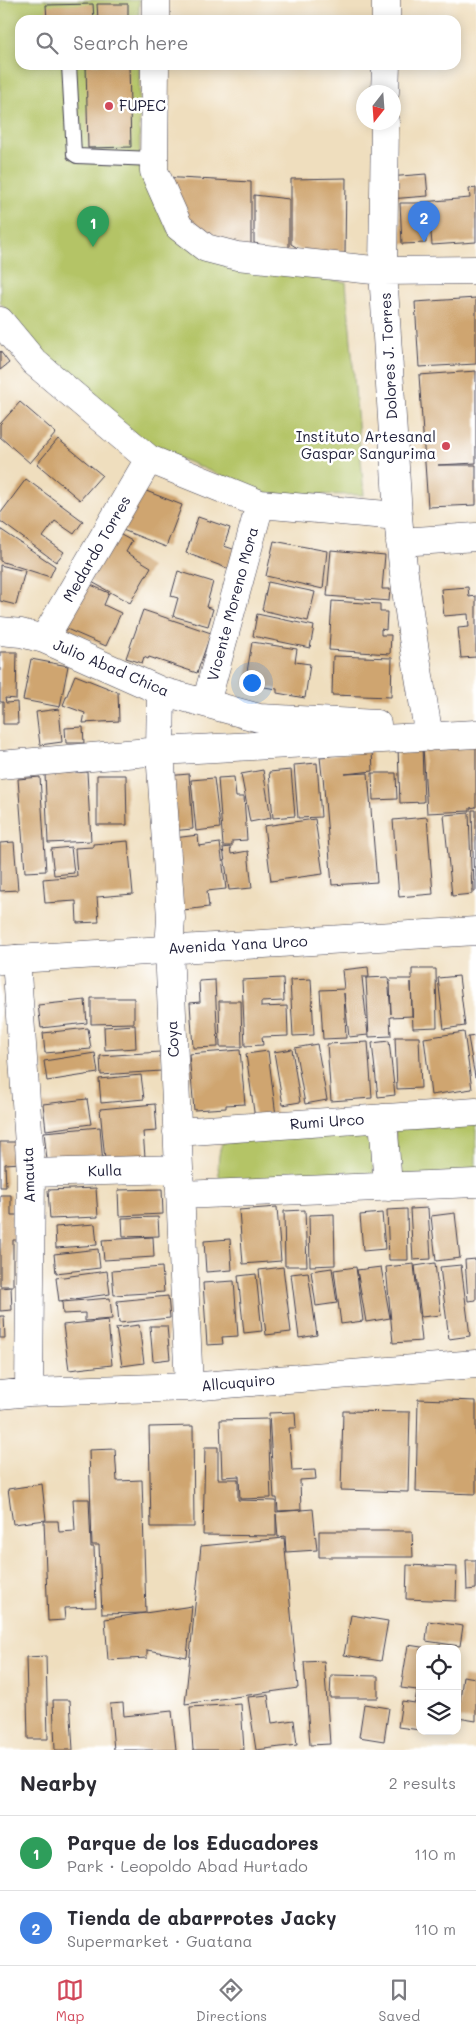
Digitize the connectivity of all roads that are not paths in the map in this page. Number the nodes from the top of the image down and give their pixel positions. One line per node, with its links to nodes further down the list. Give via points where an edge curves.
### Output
1 (156, 0): 3 (street)
2 (386, 0): 4 (street)
3 (156, 15)
4 (386, 15)
5 (69, 70): 10 (lane, via 74,154)
6 (155, 70): 10 (street)
7 (386, 70): 8 (street)
8 (385, 85)
9 (385, 130): 11 (street, Dolores J. Torres)
10 (154, 159): 11 (street, via 154,171 179,227 206,248 237,256)
11 (384, 270): 12 (street); 16 (street, Dolores J. Torres)
12 (476, 270)
13 (0, 321): 14 (street, via 34,362)
14 (150, 459): 15 (street); 19 (street, Medardo Torres)
15 (260, 504): 16 (street); 21 (street, Vicente Moreno Mora)
16 (399, 529): 17 (street); 23 (street, Dolores J. Torres)
17 (476, 538)
18 (0, 631): 19 (street, Julio Abad Chica)
19 (44, 639): 20 (street, Julio Abad Chica)
20 (161, 691): 21 (street, Julio Abad Chica); 24 (street, Coya)
21 (206, 703): 23 (street, Julio Abad Chica, via 259,718 386,725)
22 (476, 734): 23 (street, Julio Abad Chica)
23 (429, 737): 24 (street, Julio Abad Chica)
24 (160, 751): 25 (street, Julio Abad Chica); 27 (street, Coya, via 171,918)
25 (0, 766)
26 (476, 931): 27 (street, Avenida Yana Urco)
27 (169, 949): 28 (street, Avenida Yana Urco); 31 (street, Coya)
28 (8, 959): 32 (street, Amauta)
29 (476, 1112): 30 (street, Rumi Urco)
30 (382, 1118): 31 (street, Rumi Urco); 35 (street)
31 (177, 1132): 33 (street, Coya)
32 (30, 1173): 33 (street, Kulla); 38 (street, Amauta)
33 (180, 1182): 35 (street); 37 (street, Coya)
34 (476, 1183): 35 (street)
35 (388, 1187)
36 (476, 1364): 37 (street, Allcuquiro)
37 (189, 1387): 38 (street, Allcuquiro)
38 (29, 1392): 39 (street, Allcuquiro)
39 (0, 1395)

